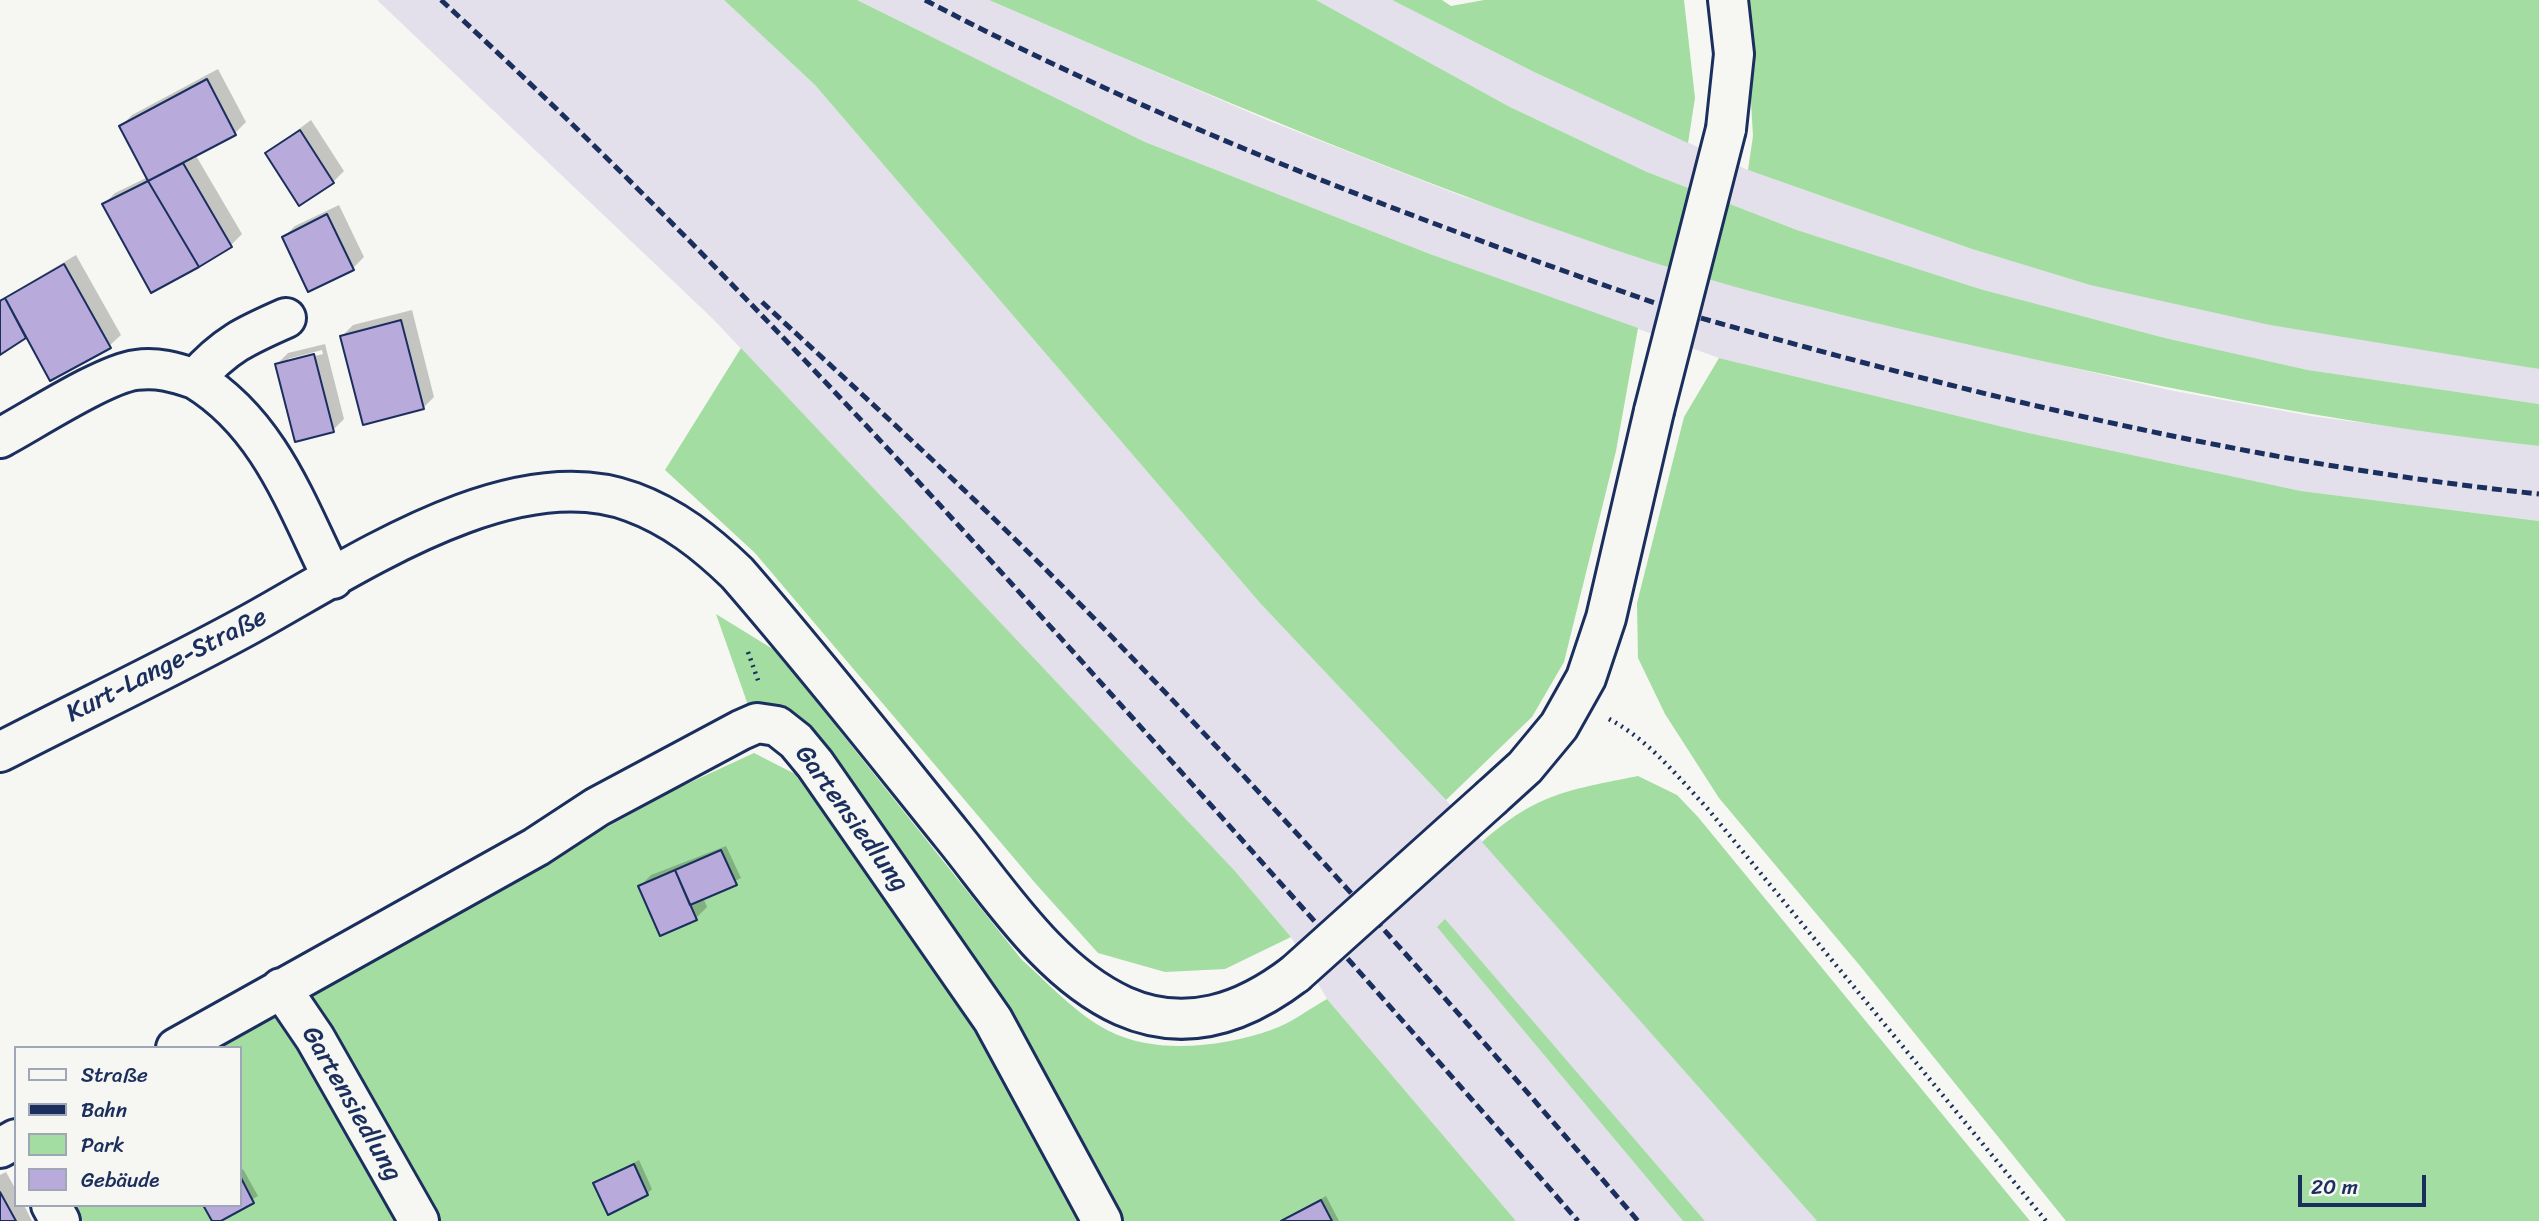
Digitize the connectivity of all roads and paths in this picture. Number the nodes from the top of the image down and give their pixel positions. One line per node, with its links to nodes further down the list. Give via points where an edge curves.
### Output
1 (1728, 0): 6 (street, Kurt-Lange-Straße, bridge, via 1734,54 1726,129 1606,618)
2 (286, 318): 3 (street, via 219,352)
3 (195, 379): 4 (street, via 173,371 134,370); 5 (street, via 217,392 255,431 289,485)
4 (0, 438)
5 (333, 579): 6 (street, Kurt-Lange-Straße, bridge, via 467,511 537,494 602,496 657,513 710,547 758,597 1024,924 1078,977 1104,995 1145,1013 1197,1017 1228,1013 1255,1003 1295,974 1492,797 1542,748); 7 (street, Kurt-Lange-Straße)
6 (1575, 700): 12 (path, via 1636,735 1707,808)
7 (0, 752)
8 (281, 988): 9 (street, Gartensiedlung); 10 (street, Gartensiedlung, via 315,1038); 11 (street, Gartensiedlung, via 721,738 757,723 777,726 796,741 822,774 993,1020)
9 (180, 1046)
10 (419, 1221)
11 (1102, 1221)
12 (2046, 1221)

